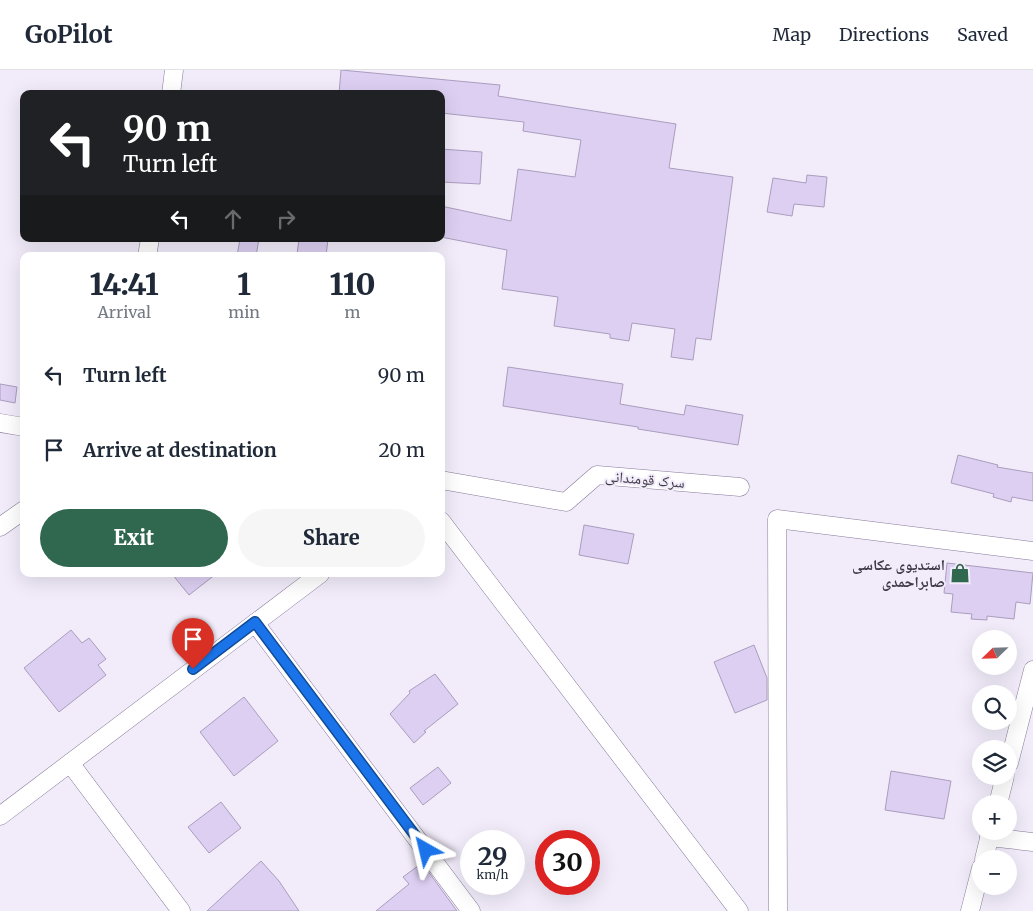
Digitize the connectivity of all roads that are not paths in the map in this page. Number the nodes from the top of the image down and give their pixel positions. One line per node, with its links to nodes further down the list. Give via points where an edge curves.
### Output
1 (174, 70): 2 (street)
2 (172, 90)
3 (0, 423): 4 (street)
4 (20, 426)
5 (445, 481): 6 (street, سرک قومندانی, via 566,502 597,475)
6 (740, 487)
7 (20, 513): 9 (street)
8 (445, 526): 22 (street)
9 (0, 528)
10 (1033, 552): 23 (street, via 777,519)
11 (316, 577): 12 (street)
12 (255, 622): 15 (street); 21 (street)
13 (1033, 670): 14 (street)
14 (1015, 740)
15 (70, 763): 16 (street); 20 (street)
16 (0, 816)
17 (1017, 839): 18 (street)
18 (1033, 842)
19 (974, 895): 24 (street)
20 (182, 911)
21 (471, 911)
22 (739, 911)
23 (778, 911)
24 (970, 911)

